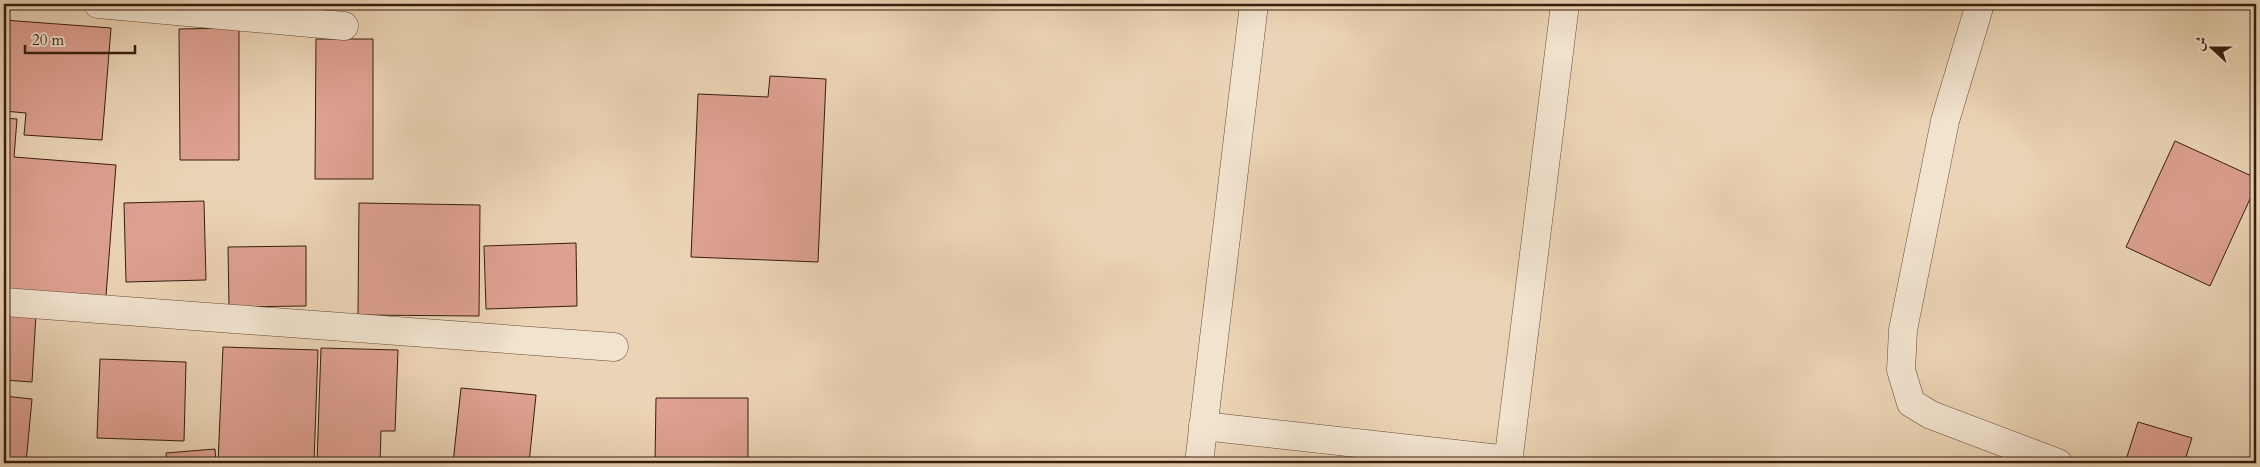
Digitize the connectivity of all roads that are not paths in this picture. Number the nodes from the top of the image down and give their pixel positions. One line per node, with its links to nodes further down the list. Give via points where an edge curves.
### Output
1 (112, 4): 5 (street)
2 (1254, 4): 8 (street)
3 (1565, 4): 9 (street)
4 (1980, 4): 11 (street, via 1945,121 1903,330 1902,370 1911,403 1931,415)
5 (344, 26)
6 (4, 302): 7 (street)
7 (614, 347)
8 (1203, 426): 9 (street); 10 (street)
9 (1508, 462)
10 (1198, 463)
11 (2058, 463)

